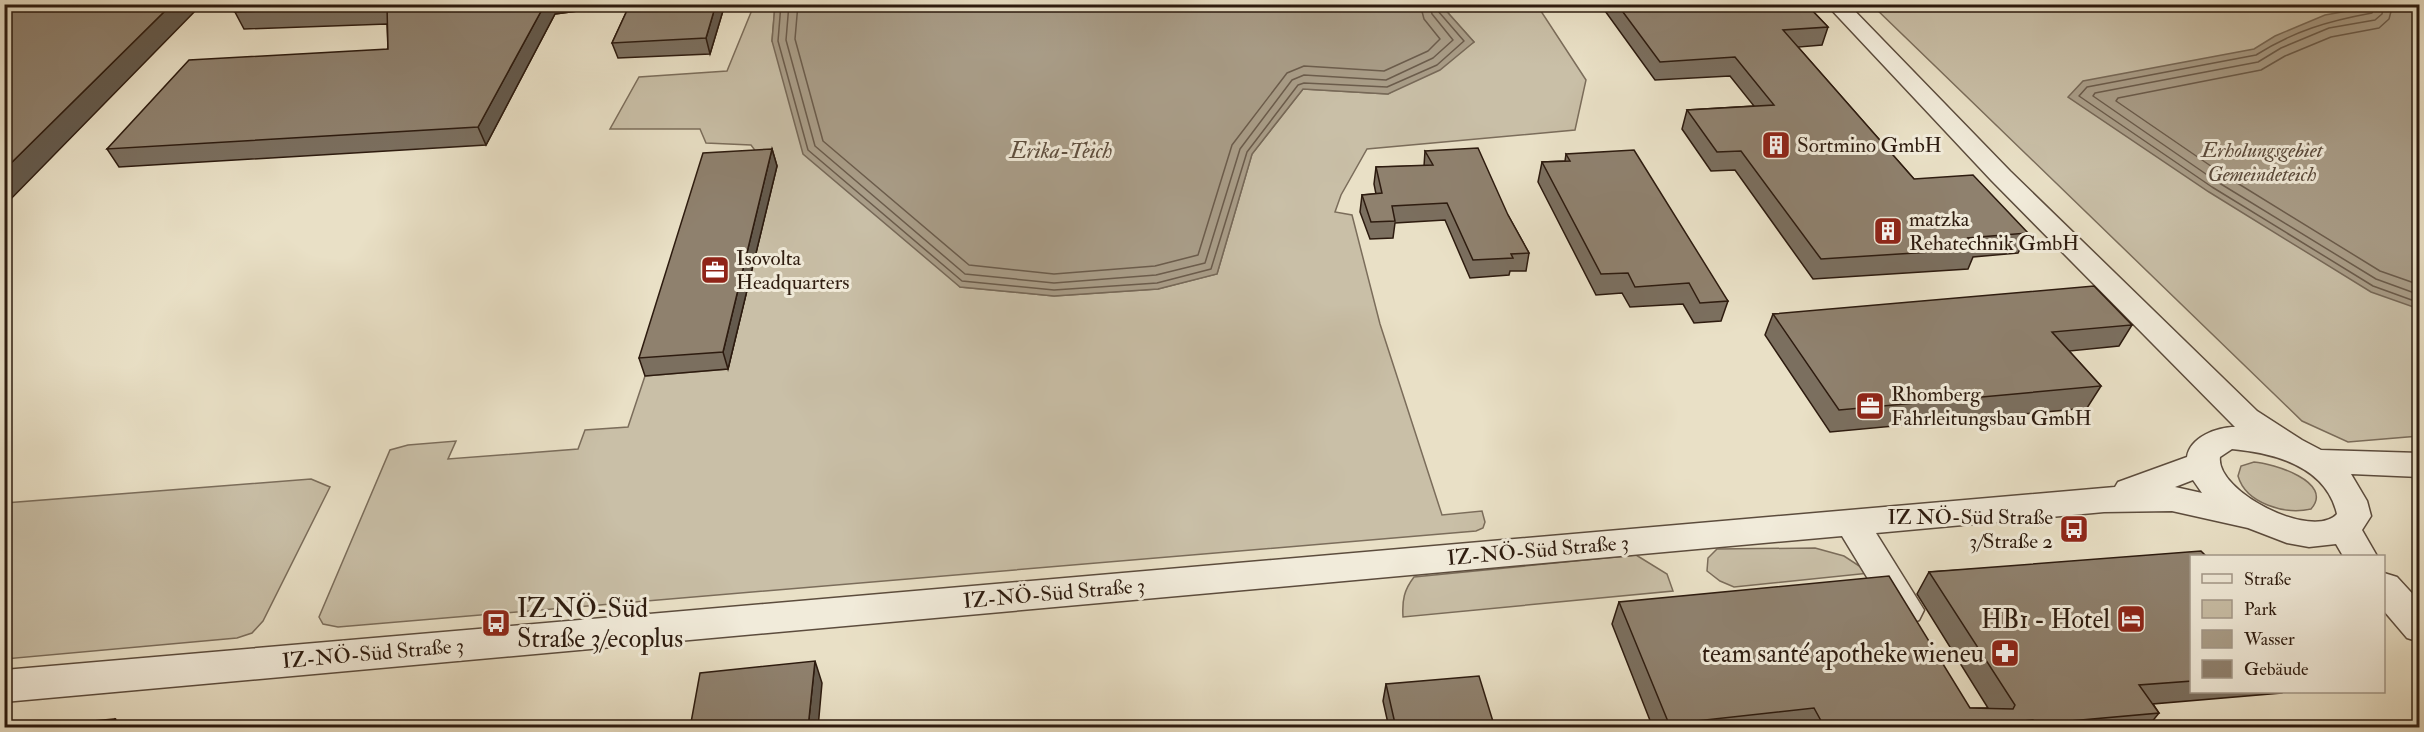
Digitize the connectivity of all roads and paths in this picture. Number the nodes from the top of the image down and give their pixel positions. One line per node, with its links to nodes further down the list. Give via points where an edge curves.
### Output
1 (1836, 4): 2 (street, via 2008,184)
2 (2185, 360): 3 (street, via 2212,411); 4 (street, via 2246,419)
3 (2209, 454): 4 (street, IZ-NÖ-Süd Straße 3, via 2231,438 2265,441); 7 (street, IZ-NÖ-Süd Straße 3); 8 (street, via 2212,485 2229,501)
4 (2302, 455): 5 (street); 10 (street, via 2337,477)
5 (2420, 465)
6 (2420, 476): 10 (street, via 2370,487)
7 (2104, 500): 8 (street, IZ-NÖ-Süd Straße 3, via 2172,499); 9 (street, IZ-NÖ-Süd Straße 3)
8 (2265, 521): 10 (street)
9 (1851, 522): 14 (street); 15 (street, IZ-NÖ-Süd Straße 3)
10 (2346, 535)
11 (2385, 588): 13 (street)
12 (2385, 601): 13 (street)
13 (2420, 628)
14 (1924, 639)
15 (4, 686)

